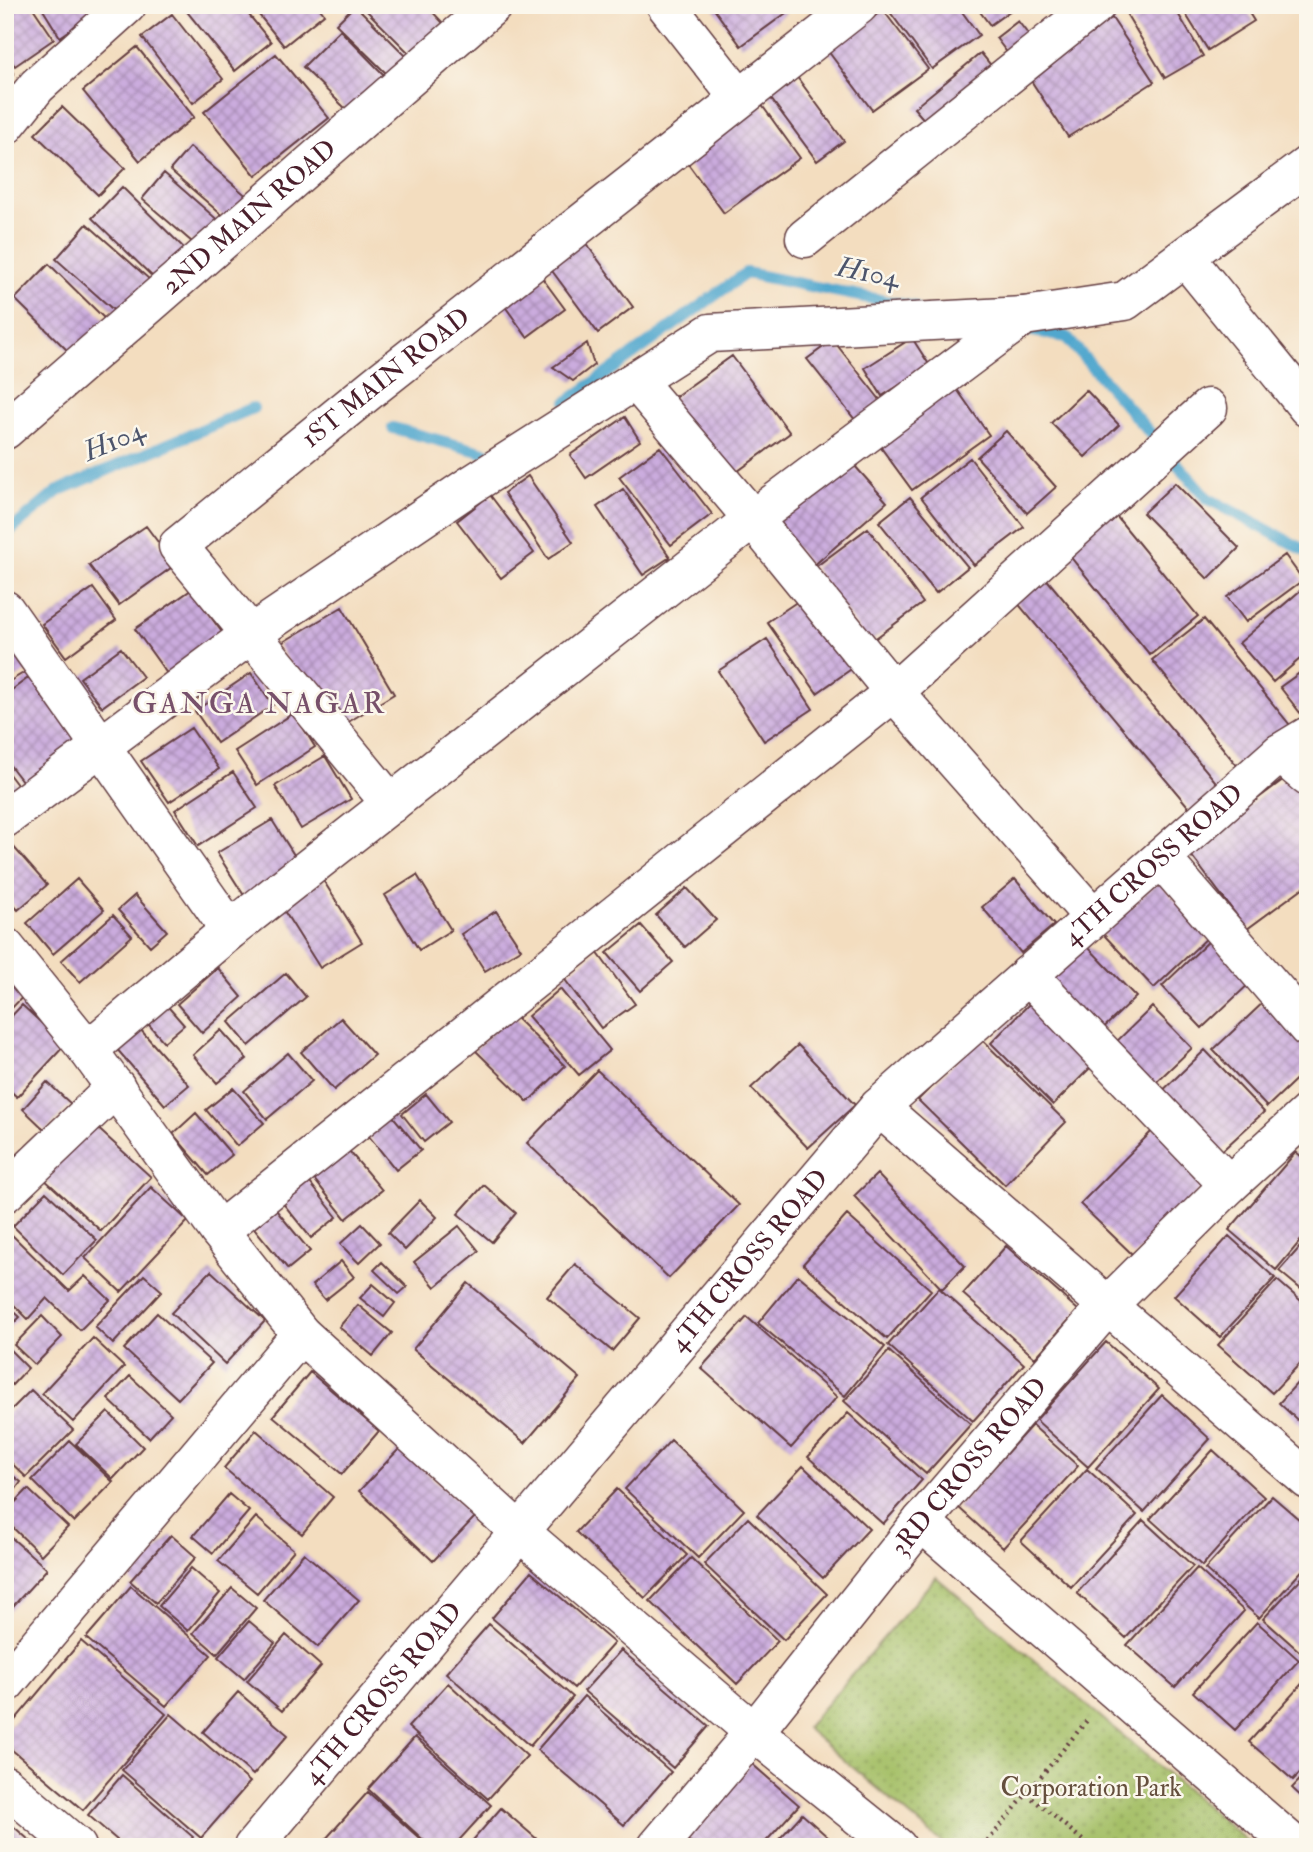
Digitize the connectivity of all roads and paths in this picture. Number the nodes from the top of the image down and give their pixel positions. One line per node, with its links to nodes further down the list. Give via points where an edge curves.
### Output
1 (127, 5): 7 (street, via 37,86)
2 (493, 5): 15 (street, 2ND MAIN ROAD)
3 (666, 5): 6 (street)
4 (859, 5): 6 (street, 1ST MAIN ROAD)
5 (1074, 12): 9 (street)
6 (739, 98): 18 (street, 1ST MAIN ROAD, via 178,546)
7 (5, 126)
8 (1308, 165): 10 (street)
9 (805, 237)
10 (1185, 257): 11 (street, via 1125,301); 14 (street)
11 (1013, 322): 12 (street, via 933,321 710,333); 16 (street)
12 (636, 381): 16 (street); 18 (street, via 471,485)
13 (1208, 408): 19 (street)
14 (1308, 408)
15 (5, 430)
16 (753, 519): 19 (street); 22 (street)
17 (5, 610): 20 (street)
18 (251, 634): 20 (street); 22 (street, 1ST MAIN ROAD)
19 (894, 692): 25 (street); 36 (street)
20 (101, 746): 23 (street); 26 (street)
21 (1298, 755): 24 (street, 4TH CROSS ROAD)
22 (391, 804): 26 (street)
23 (5, 818)
24 (1161, 858): 25 (street, 4TH CROSS ROAD); 29 (street)
25 (1093, 917): 28 (street, 4TH CROSS ROAD)
26 (230, 930): 30 (street)
27 (5, 947): 30 (street)
28 (1028, 975): 32 (street, 4TH CROSS ROAD); 34 (street)
29 (1308, 1028)
30 (88, 1050): 31 (street)
31 (116, 1087): 35 (street); 36 (street)
32 (879, 1107): 37 (street); 41 (street, 4TH CROSS ROAD)
33 (1307, 1115): 34 (street, 3RD CROSS ROAD)
34 (1228, 1185): 37 (street, 3RD CROSS ROAD)
35 (5, 1193)
36 (219, 1231): 38 (street)
37 (1108, 1305): 39 (street); 40 (street, 3RD CROSS ROAD)
38 (300, 1334): 41 (street); 42 (street)
39 (1308, 1480)
40 (921, 1522): 44 (street, 3RD CROSS ROAD); 53 (street)
41 (520, 1532): 44 (street); 48 (street, 4TH CROSS ROAD)
42 (5, 1685)
43 (1087, 1722): 46 (path)
44 (754, 1732): 49 (street, 3RD CROSS ROAD); 50 (street)
45 (5, 1785): 47 (street)
46 (1027, 1794): 51 (path); 52 (path)
47 (76, 1847)
48 (253, 1847)
49 (657, 1847)
50 (897, 1847)
51 (983, 1847)
52 (1091, 1847)
53 (1296, 1847)

